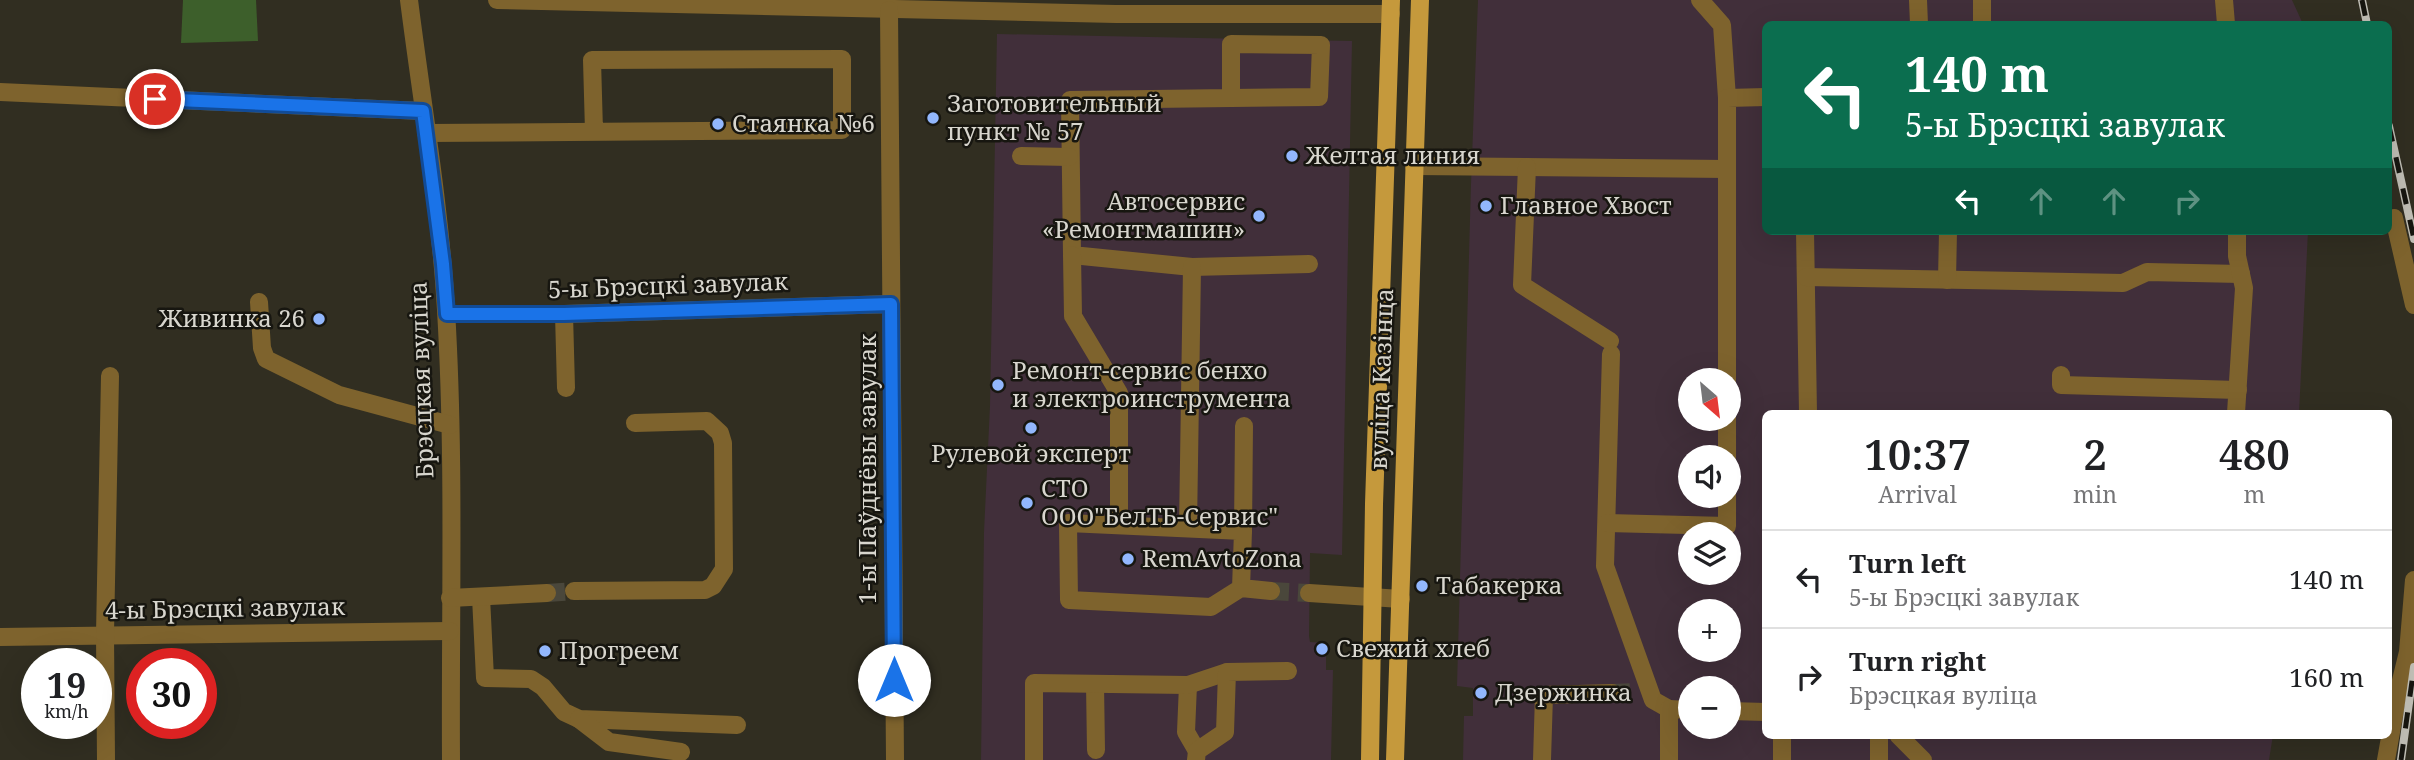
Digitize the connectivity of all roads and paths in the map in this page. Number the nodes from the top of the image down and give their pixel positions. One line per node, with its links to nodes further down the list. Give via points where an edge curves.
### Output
1 (409, 0): 18 (street, Брэсцкая вуліца)
2 (497, 0): 10 (street)
3 (1700, 0): 17 (street, via 1722,25)
4 (1918, 0): 11 (street)
5 (1982, 0): 12 (street)
6 (2224, 0): 13 (street)
7 (1116, 7): 8 (street); 10 (street)
8 (1391, 7): 9 (main road); 39 (main road, вуліца Казінца)
9 (1420, 8): 23 (main road, вуліца Казінца)
10 (889, 10): 37 (street, 1-ы Паўднёвы завулак)
11 (1919, 21)
12 (1982, 21)
13 (2227, 21)
14 (0, 92): 18 (street)
15 (1762, 97): 17 (street)
16 (1231, 98): 16 (street, via 1319,97 1321,45 1231,44); 22 (street, via 1070,100)
17 (1727, 98): 25 (street)
18 (423, 111): 20 (street, Брэсцкая вуліца)
19 (594, 131): 19 (street, via 842,131 842,59 592,60); 20 (street)
20 (426, 133): 41 (street, Брэсцкая вуліца)
21 (1021, 156): 22 (street)
22 (1069, 158): 30 (street)
23 (1414, 166): 24 (street); 40 (main road, вуліца Казінца)
24 (1527, 167): 25 (street); 54 (street, via 1522,285 1610,348)
25 (1727, 169): 43 (street)
26 (2393, 218): 38 (street)
27 (1805, 235): 34 (street)
28 (1948, 235): 35 (street)
29 (2237, 235): 33 (street)
30 (1072, 255): 32 (street); 55 (street, via 1073,316 1119,393)
31 (1309, 264): 32 (street)
32 (1192, 267): 56 (street)
33 (2241, 274): 35 (street, via 2147,272 2123,283); 47 (street)
34 (1806, 277): 35 (street); 48 (street)
35 (1947, 280)
36 (259, 302): 51 (street, via 266,359 339,395)
37 (891, 304): 42 (street, 5-ы Брэсцкі завулак); 93 (street, 1-ы Паўднёвы завулак)
38 (2414, 305)
39 (1381, 310): 40 (main road, via 1396,321); 65 (main road, вуліца Казінца)
40 (1409, 312): 67 (main road, вуліца Казінца)
41 (447, 314): 42 (street, 5-ы Брэсцкі завулак); 51 (street, Брэсцкая вуліца)
42 (564, 314): 46 (street)
43 (1727, 368)
44 (2061, 375): 47 (street, via 2061,385)
45 (110, 376): 69 (street)
46 (566, 388)
47 (2238, 390): 49 (street)
48 (1808, 410)
49 (2236, 410)
50 (635, 424): 61 (street, via 707,421 720,433 724,569 705,590)
51 (450, 425): 66 (street, Брэсцкая вуліца)
52 (1244, 426): 57 (street)
53 (1727, 508): 54 (street, via 1727,526)
54 (1607, 523): 78 (street, via 1605,566 1643,692)
55 (1119, 525): 56 (street); 59 (street, via 1068,523 1069,600 1211,607)
56 (1188, 527): 57 (street)
57 (1243, 531): 59 (street)
58 (2414, 580): 73 (street, via 2408,652)
59 (1241, 588): 60 (street)
60 (1271, 590)
61 (574, 591)
62 (548, 593): 64 (street)
63 (1309, 593): 65 (street)
64 (481, 597): 66 (street); 82 (street, via 485,678 531,679 564,712)
65 (1373, 597): 67 (street); 95 (main road, вуліца Казінца)
66 (450, 598): 68 (street, Брэсцкая вуліца)
67 (1401, 599): 96 (main road, вуліца Казінца)
68 (450, 631): 69 (street, 4-ы Брэсцкі завулак); 92 (street, Брэсцкая вуліца)
69 (105, 634): 70 (street, 4-ы Брэсцкі завулак); 91 (street)
70 (0, 637)
71 (1288, 671): 72 (street)
72 (1227, 672): 75 (street); 90 (street, via 1225,732)
73 (2395, 679): 77 (street)
74 (1095, 684): 75 (street); 88 (street); 94 (street, via 1034,683)
75 (1188, 685): 90 (street, via 1186,732)
76 (1612, 693): 97 (street, via 1544,695)
77 (2392, 706)
78 (1669, 709): 79 (street); 98 (street)
79 (1678, 709)
80 (1741, 711): 81 (street)
81 (1762, 712)
82 (579, 719): 83 (street); 89 (street, via 609,742)
83 (737, 725)
84 (1782, 739): 99 (street)
85 (1879, 739): 100 (street)
86 (1902, 739): 101 (street)
87 (2388, 739): 102 (street)
88 (1096, 750)
89 (681, 752)
90 (1196, 755)
91 (106, 760)
92 (451, 760)
93 (895, 760)
94 (1034, 760)
95 (1370, 760)
96 (1395, 760)
97 (1542, 760)
98 (1669, 760)
99 (1782, 760)
100 (1879, 760)
101 (1923, 760)
102 (2386, 760)

